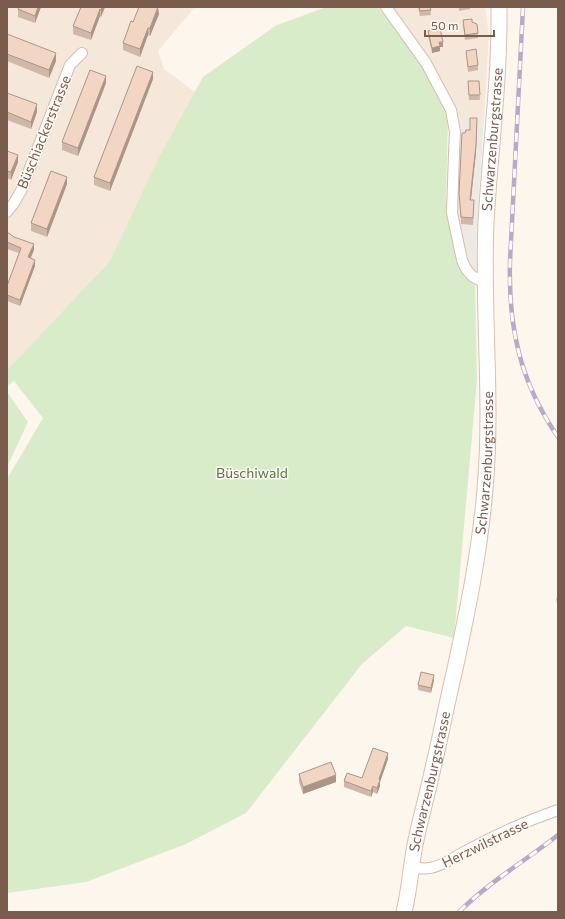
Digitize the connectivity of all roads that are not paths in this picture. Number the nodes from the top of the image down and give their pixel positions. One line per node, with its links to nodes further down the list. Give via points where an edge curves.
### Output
1 (386, 7): 5 (street, via 426,62 451,110 455,132 452,213 466,269 472,276)
2 (499, 7): 5 (main road, Schwarzenburgstrasse, via 497,76 486,223)
3 (82, 53): 4 (street, Büschiackerstrasse, via 70,65 21,191)
4 (7, 212)
5 (485, 283): 7 (main road, Schwarzenburgstrasse, via 487,438 480,538 463,631)
6 (558, 810): 7 (street, Herzwilstrasse, via 512,828 442,865 428,869)
7 (412, 867): 8 (main road, Schwarzenburgstrasse)
8 (404, 912)

